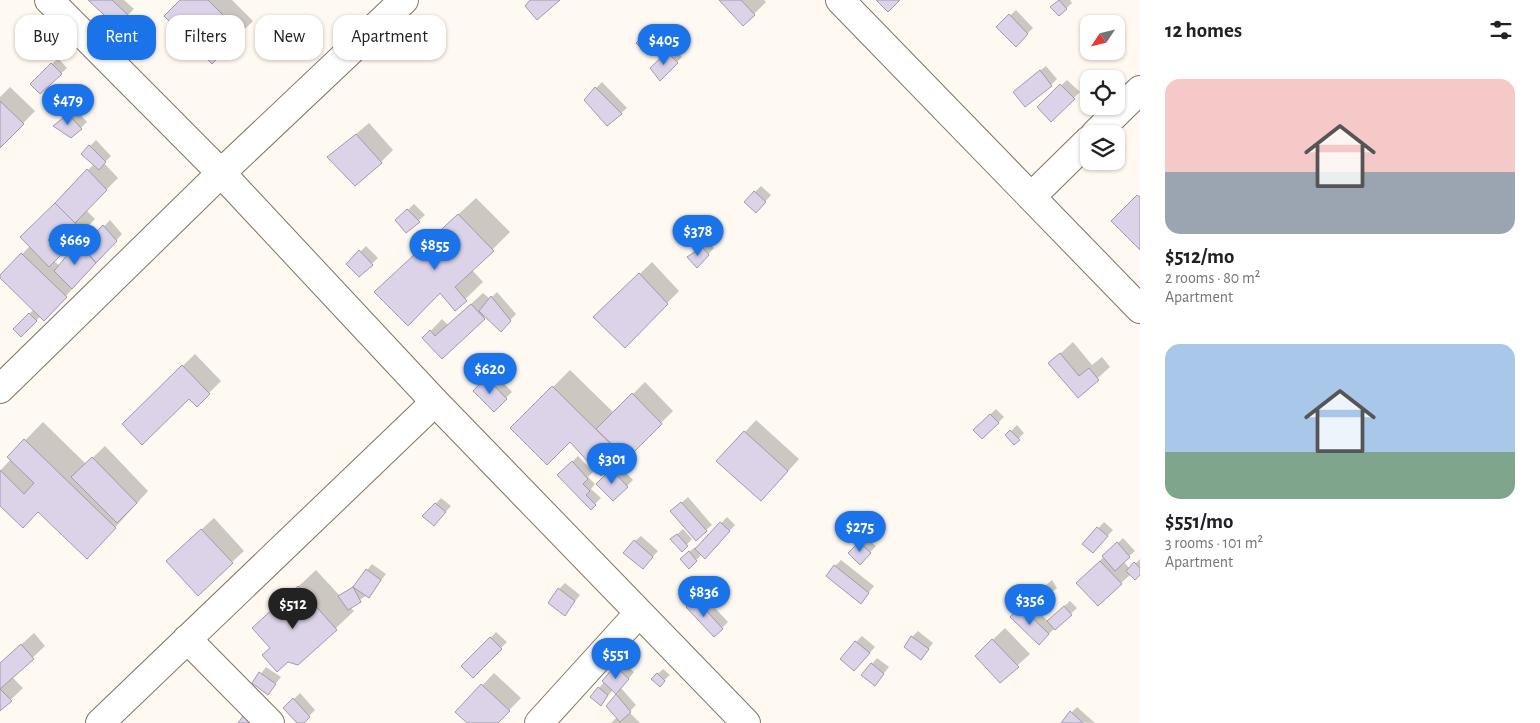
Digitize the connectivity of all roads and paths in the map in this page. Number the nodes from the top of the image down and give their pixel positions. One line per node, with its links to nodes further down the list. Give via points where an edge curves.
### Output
1 (49, 0): 7 (street)
2 (404, 0): 7 (street)
3 (840, 0): 8 (street)
4 (1140, 90): 5 (street)
5 (1105, 125)
6 (1080, 149): 8 (street)
7 (221, 173): 10 (street); 11 (street)
8 (1031, 197): 9 (street)
9 (1140, 309)
10 (0, 389)
11 (435, 402): 12 (street); 13 (street)
12 (639, 613): 16 (street); 17 (street)
13 (187, 639): 14 (street); 15 (street)
14 (100, 723)
15 (270, 723)
16 (539, 723)
17 (746, 723)

